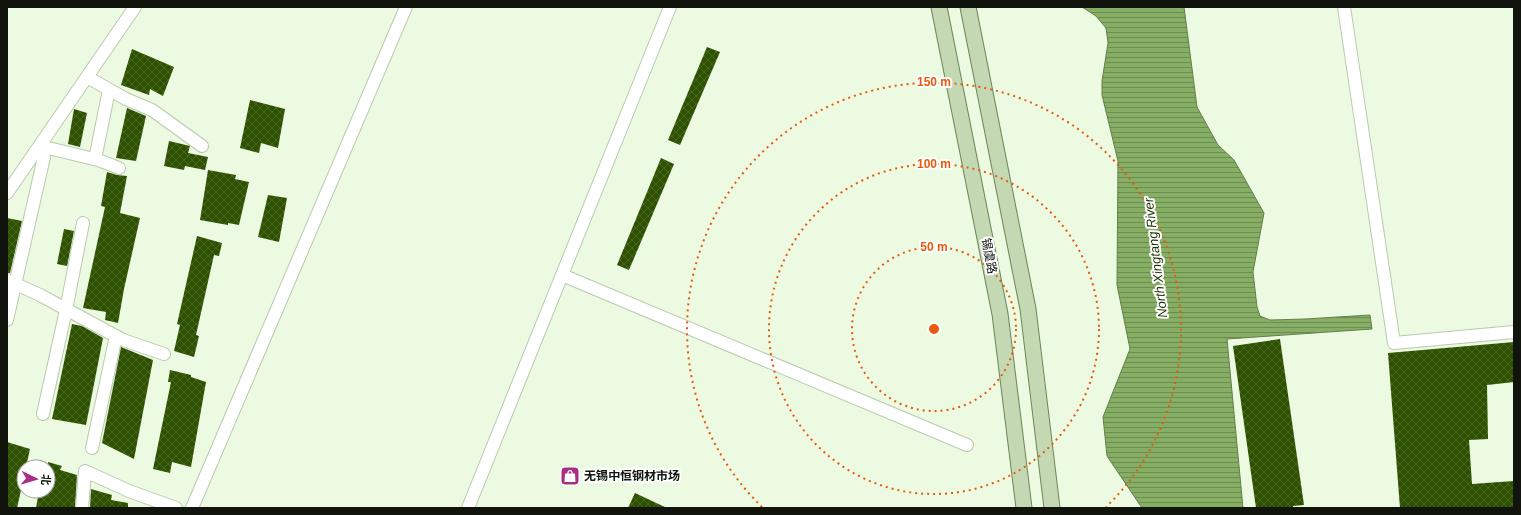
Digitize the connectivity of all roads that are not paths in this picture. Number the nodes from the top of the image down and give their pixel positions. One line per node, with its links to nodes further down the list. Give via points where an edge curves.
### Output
1 (135, 7): 7 (street)
2 (406, 7): 27 (street)
3 (670, 7): 15 (street)
4 (939, 7): 29 (main road, 锡虞路, via 1000,314)
5 (968, 7): 30 (main road, via 1028,309)
6 (1344, 7): 19 (street, via 1394,343)
7 (87, 78): 8 (street); 9 (street)
8 (109, 90): 10 (street, via 152,110); 11 (street)
9 (40, 146): 11 (street); 13 (street); 16 (street, via 44,157)
10 (202, 146)
11 (95, 159): 12 (street)
12 (119, 168)
13 (7, 193)
14 (83, 223): 17 (street)
15 (562, 275): 23 (street); 28 (street)
16 (11, 282): 17 (street); 18 (street)
17 (66, 310): 20 (street); 22 (street)
18 (7, 320)
19 (1514, 332)
20 (116, 336): 21 (street); 24 (street)
21 (164, 354)
22 (43, 414)
23 (967, 445)
24 (92, 448)
25 (82, 508): 26 (street, via 85,471)
26 (176, 508)
27 (192, 508)
28 (468, 508)
29 (1024, 508)
30 (1052, 508)

